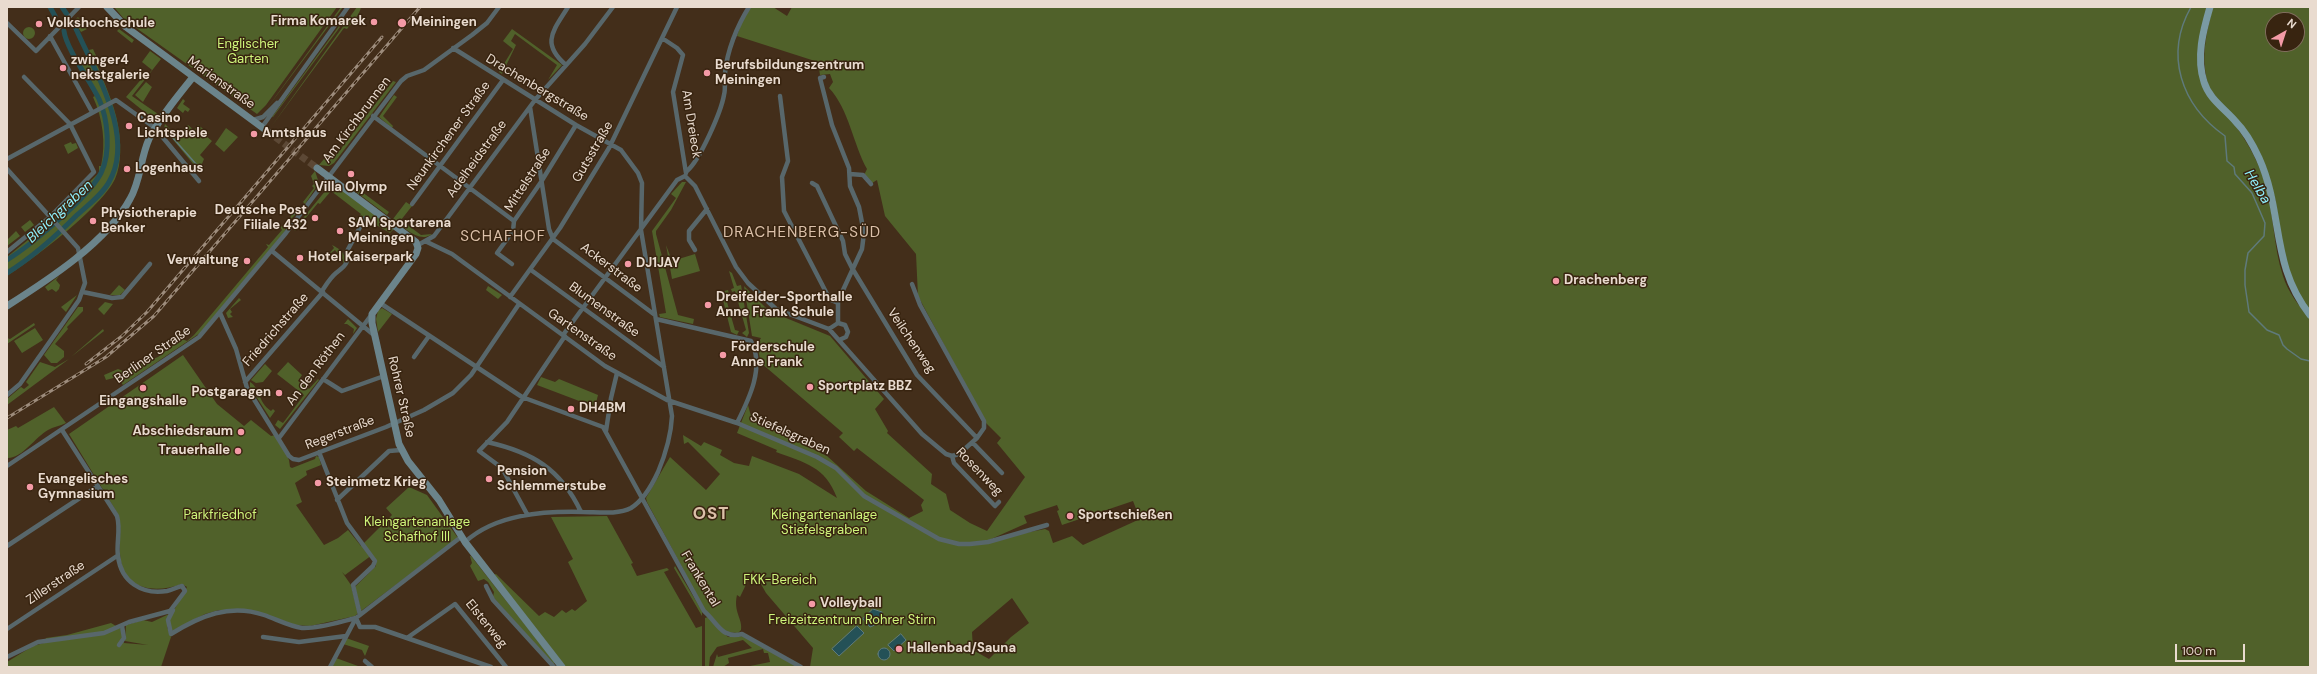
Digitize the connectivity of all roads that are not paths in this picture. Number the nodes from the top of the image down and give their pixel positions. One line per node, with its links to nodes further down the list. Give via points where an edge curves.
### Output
1 (79, 7): 11 (street, via 62,27)
2 (107, 7): 16 (main road, Marienstraße, via 120,23)
3 (348, 7): 20 (street)
4 (499, 7): 13 (street, Am Kirchbrunnen, via 487,22)
5 (568, 7): 14 (street, via 552,36 554,53)
6 (613, 7): 14 (street, Adelheidstraße)
7 (677, 7): 12 (street, Gutsstraße)
8 (749, 7): 36 (street, via 741,20 732,46 725,72 724,97 694,165)
9 (2210, 7): 72 (main road, via 2201,50 2204,82 2211,96 2245,132 2258,156 2274,206 2283,265 2294,294)
10 (7, 23): 11 (street, via 36,51)
11 (50, 36): 23 (street)
12 (662, 38): 30 (street, Gutsstraße); 36 (street, Am Dreieck, via 674,45 683,55 673,92)
13 (453, 48): 18 (street, Drachenbergstraße); 24 (street, Am Kirchbrunnen, via 424,70 404,78)
14 (566, 64): 21 (street, Adelheidstraße)
15 (24, 77): 26 (street)
16 (193, 77): 25 (main road, Marienstraße); 28 (main road)
17 (824, 77): 35 (street, via 820,78 822,91)
18 (503, 80): 21 (street, Drachenbergstraße); 32 (street, Neunkirchener Straße)
19 (780, 96): 66 (street, via 788,162 782,178 784,211 827,294 831,300)
20 (280, 100): 25 (street, via 263,117); 29 (street)
21 (535, 100): 22 (street, Adelheidstraße); 27 (street, Drachenbergstraße)
22 (530, 106): 39 (street); 42 (street, Adelheidstraße)
23 (92, 112): 26 (street); 28 (street, via 112,101 119,101)
24 (373, 116): 32 (street); 37 (street, Am Kirchbrunnen)
25 (251, 120): 29 (main road, Marienstraße)
26 (70, 124): 31 (street); 45 (street, via 94,172)
27 (576, 124): 30 (street, Drachenbergstraße); 39 (street, Mittelstraße)
28 (155, 128): 38 (street); 55 (main road, via 146,148 130,201 108,228)
29 (264, 129)
30 (612, 144): 48 (street, Drachenbergstraße, via 624,153 641,180); 49 (street, Gutsstraße)
31 (7, 159)
32 (440, 166): 42 (street); 43 (street, Neunkirchener Straße)
33 (317, 168): 37 (main road)
34 (7, 169): 45 (street)
35 (850, 174): 41 (street, via 863,175); 58 (street, via 850,186 864,233 862,249)
36 (684, 175): 44 (street, via 695,186); 48 (street, Am Dreieck)
37 (328, 176): 51 (main road, via 410,236); 53 (street, Berliner Straße)
38 (198, 181)
39 (541, 182): 47 (street, Mittelstraße); 49 (street)
40 (812, 183): 58 (street, Veilchenweg, via 817,186 843,241 845,254)
41 (870, 184)
42 (470, 188): 47 (street); 50 (street, Adelheidstraße)
43 (412, 204)
44 (707, 209): 52 (street, via 689,231 690,242); 76 (street, via 742,276 776,309)
45 (51, 218): 54 (street); 55 (street, via 78,248)
46 (365, 218): 63 (street, Friedrichstraße, via 346,252 345,266 336,273)
47 (514, 221): 57 (street, Mittelstraße, via 513,231 497,253)
48 (641, 230): 60 (street, Am Dreieck); 73 (street, Drachenbergstraße)
49 (553, 239): 59 (street, Gutsstraße); 60 (street, Ackerstraße)
50 (427, 242): 51 (street, Adelheidstraße); 64 (street, Gartenstraße, via 452,254)
51 (418, 245): 65 (main road, via 411,261)
52 (695, 250)
53 (272, 251): 63 (street); 70 (street, Berliner Straße)
54 (7, 252)
55 (79, 254): 62 (street, via 85,283); 68 (main road)
56 (150, 264): 62 (street, via 122,297 112,298)
57 (512, 264)
58 (852, 268): 66 (street); 96 (street, Veilchenweg, via 918,375)
59 (531, 270): 64 (street, Gutsstraße); 69 (street, Blumenstraße)
60 (605, 278): 69 (street, Am Dreieck); 73 (street, Ackerstraße)
61 (912, 284): 96 (street, Veilchenweg, via 920,305 984,421 984,428)
62 (83, 292): 88 (street, via 25,377)
63 (322, 292): 75 (street); 87 (street, Friedrichstraße)
64 (510, 297): 67 (street, Gartenstraße)
65 (380, 303): 71 (main road); 78 (street)
66 (838, 303): 74 (street)
67 (519, 304): 79 (street, Gartenstraße); 82 (street, Regerstraße)
68 (7, 306)
69 (583, 309): 79 (street, Am Dreieck); 83 (street, Blumenstraße)
70 (220, 313): 87 (street, via 236,349); 93 (street, Berliner Straße, via 188,346)
71 (372, 314): 75 (street, An den Röthen); 77 (main road, Rohrer Straße)
72 (2310, 315)
73 (656, 317): 83 (street, Drachenbergstraße); 92 (street, via 751,341 756,354 756,372)
74 (838, 323): 76 (street); 80 (street, via 845,326 848,332 846,337)
75 (362, 326): 77 (street); 86 (street, An den Röthen)
76 (829, 330): 80 (street, Rosenweg)
77 (375, 336): 85 (main road, Rohrer Straße)
78 (429, 336): 81 (street); 82 (street)
79 (564, 336): 84 (street, Gartenstraße); 89 (street, Am Dreieck)
80 (839, 340): 101 (street, Rosenweg, via 922,434)
81 (414, 356)
82 (477, 367): 89 (street); 91 (street, Regerstraße, via 453,393)
83 (664, 367): 90 (street, Drachenbergstraße)
84 (617, 373): 90 (street, Gartenstraße); 94 (street)
85 (384, 376): 86 (street, via 342,391); 91 (main road, Rohrer Straße)
86 (323, 379): 95 (street, An den Röthen)
87 (245, 382): 95 (street)
88 (7, 395)
89 (522, 397): 94 (street, via 603,427); 97 (street, Am Dreieck, via 508,422)
90 (670, 402): 92 (street, Gartenstraße); 105 (street, Drachenbergstraße, via 670,442 654,481)
91 (393, 423): 99 (main road, Rohrer Straße); 100 (street, Regerstraße)
92 (737, 423): 110 (street, Stiefelsgraben, via 802,450 836,468 864,496 939,539 959,544 988,542)
93 (62, 430): 102 (street, Berliner Straße); 104 (street)
94 (606, 431): 105 (street, Frankental)
95 (279, 438): 100 (street, Regerstraße, via 293,460)
96 (977, 438): 98 (street, Veilchenweg)
97 (487, 442): 108 (street, via 521,452 545,465 570,491); 109 (street, Am Dreieck, via 479,451 502,468)
98 (973, 443): 101 (street, Veilchenweg); 103 (street)
99 (401, 450): 106 (street, via 389,450); 111 (main road, Rohrer Straße, via 439,500)
100 (319, 452): 106 (street)
101 (952, 456): 107 (street, Rosenweg, via 954,463 995,506)
102 (7, 466)
103 (1002, 473)
104 (98, 486): 112 (street); 113 (street, via 118,522)
105 (642, 499): 108 (street, via 623,511); 130 (street, Frankental, via 704,611 725,634 742,634)
106 (337, 500): 116 (street, via 347,523 375,561 353,585)
107 (999, 502)
108 (581, 512): 109 (street)
109 (527, 514): 111 (street)
110 (1047, 525)
111 (463, 540): 116 (street); 129 (main road, Rohrer Straße)
112 (7, 546)
113 (117, 556): 115 (street, via 127,580 137,588 159,592 183,586 185,591); 118 (street, Zillerstraße)
114 (486, 586): 129 (street, Elsterweg, via 493,600)
115 (173, 609): 116 (street, via 168,620 171,634 205,615 229,610 252,611 304,628); 117 (street)
116 (358, 616): 119 (street); 121 (street, Elsterweg, via 360,627 375,628)
117 (122, 626): 122 (street, via 124,638); 123 (street, via 104,633 38,642)
118 (7, 629)
119 (346, 636): 120 (street, via 299,642); 125 (street)
120 (263, 637)
121 (407, 638): 127 (street, Elsterweg); 128 (street, Elsterweg, via 455,604)
122 (119, 644)
123 (7, 658)
124 (365, 661): 126 (street)
125 (330, 667)
126 (372, 667)
127 (491, 667)
128 (506, 667)
129 (558, 667)
130 (801, 667)

